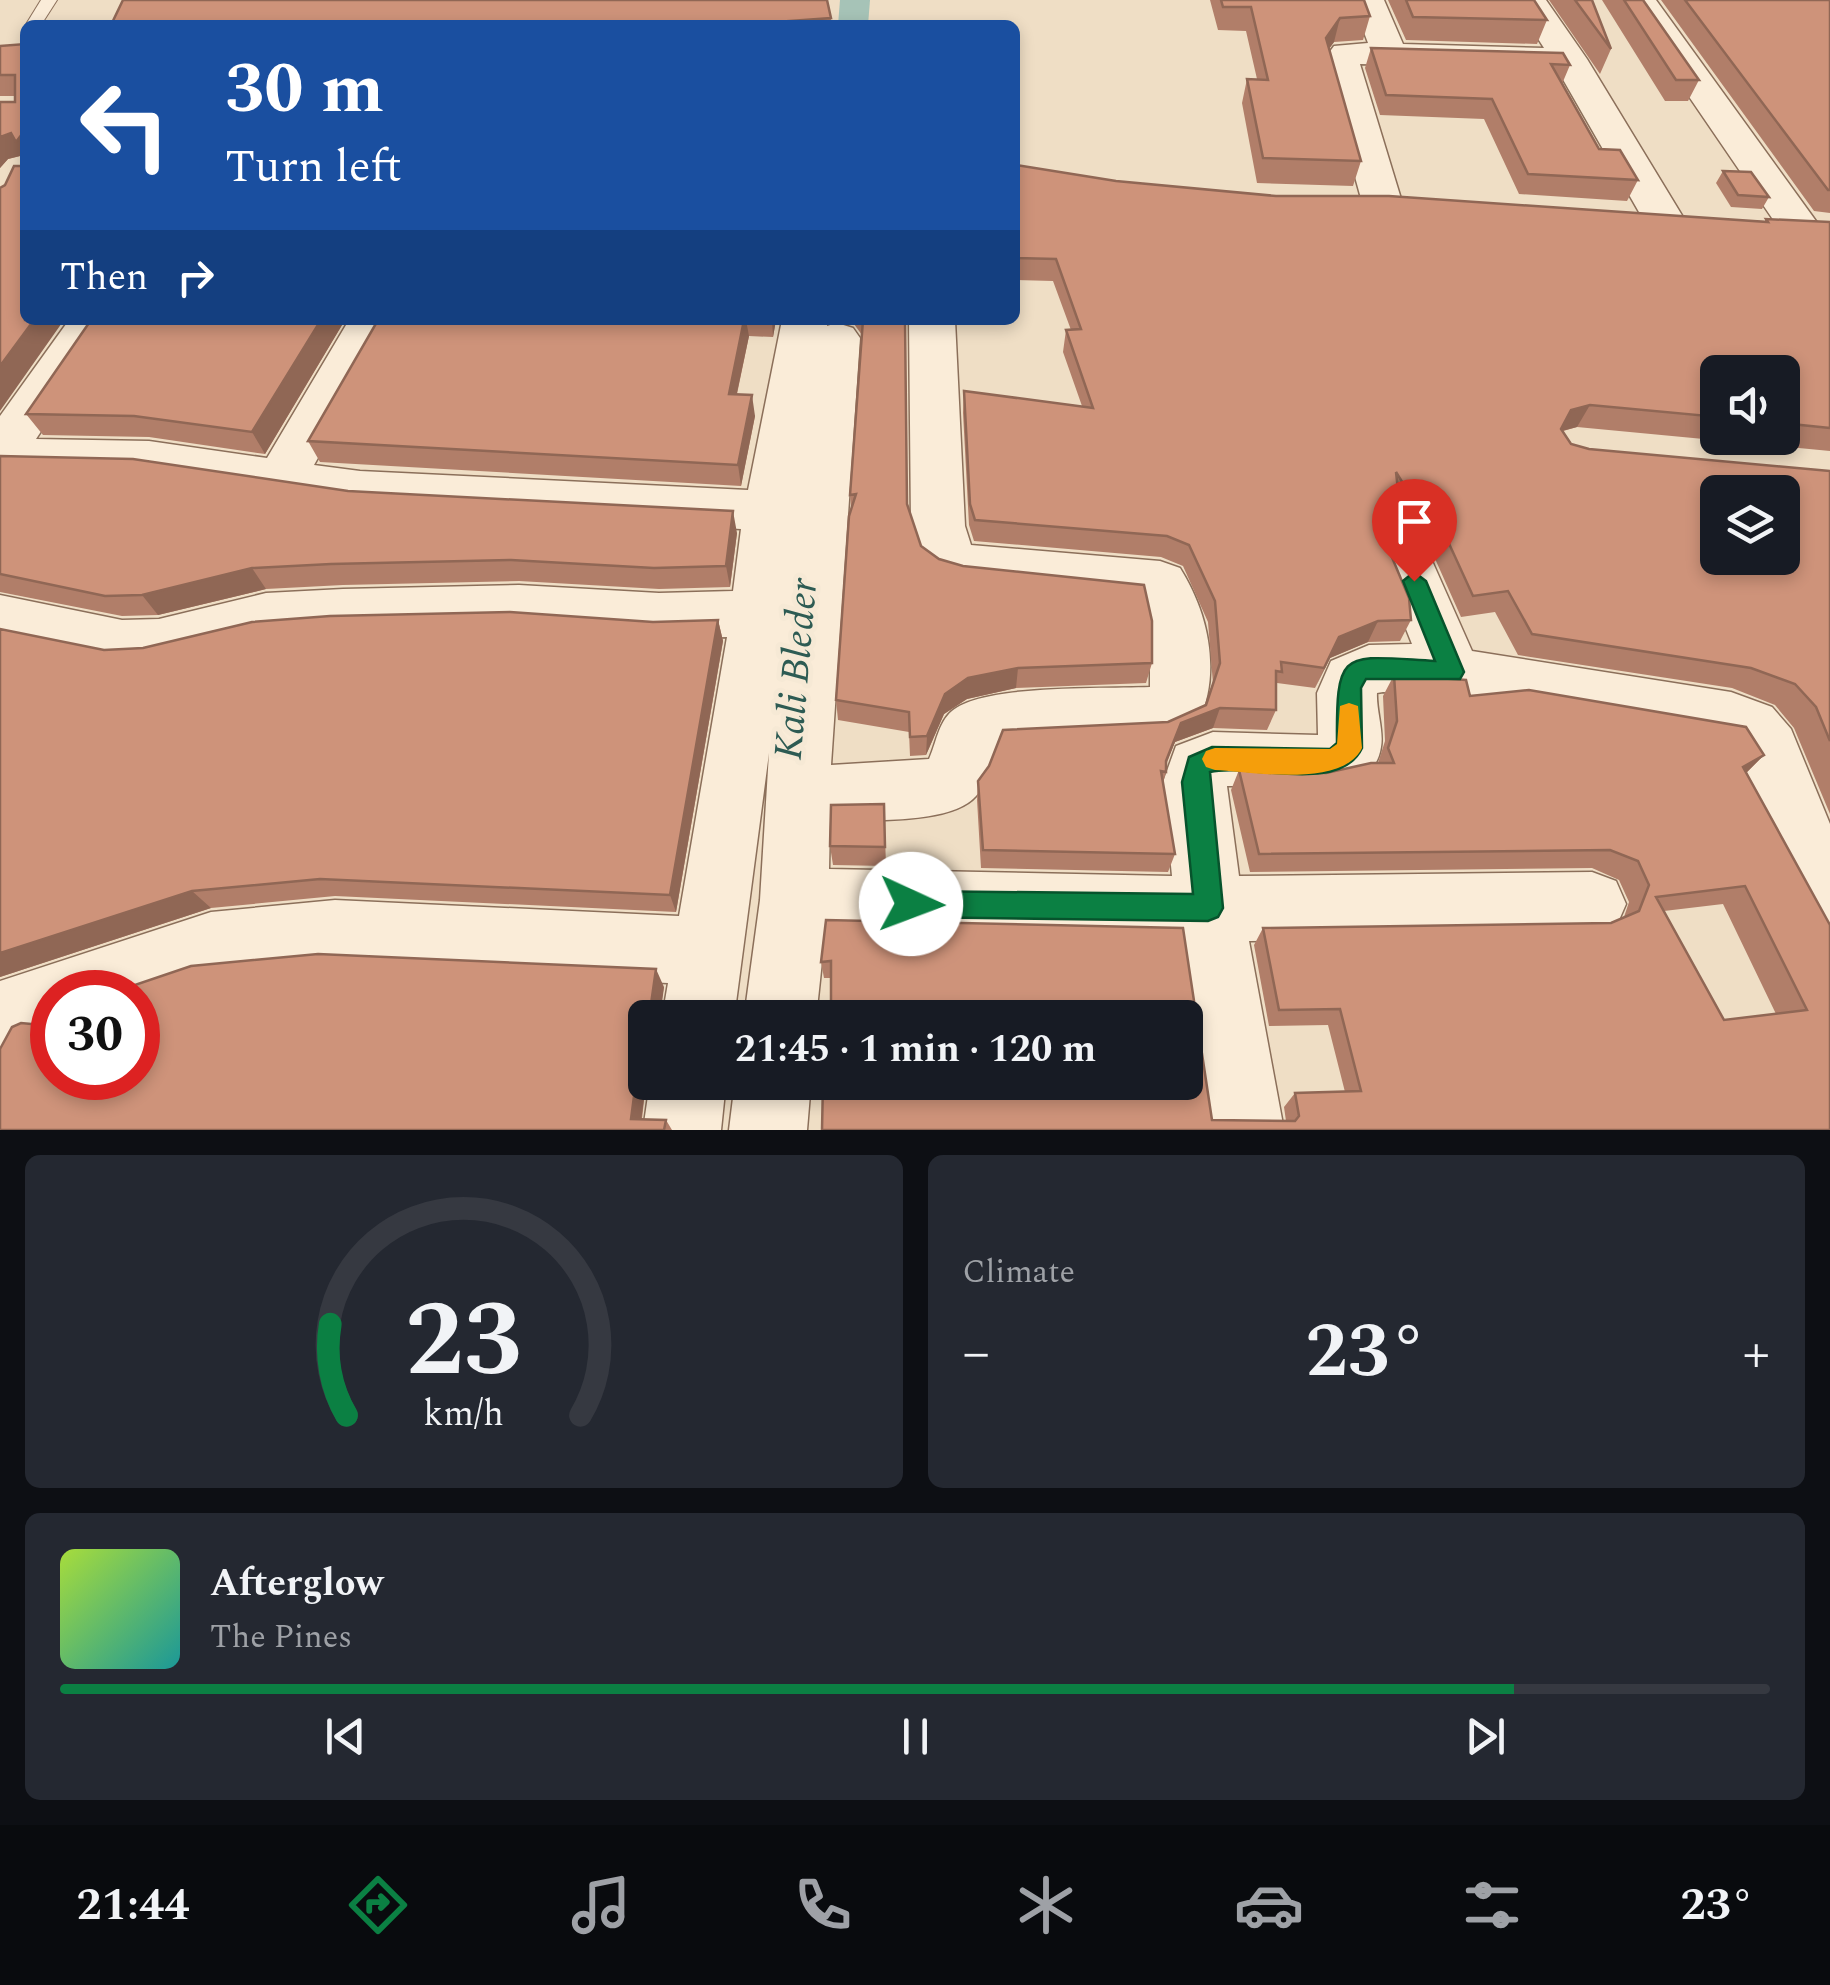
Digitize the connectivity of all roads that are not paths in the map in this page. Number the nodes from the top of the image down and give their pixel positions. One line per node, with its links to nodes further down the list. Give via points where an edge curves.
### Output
1 (1368, 0): 4 (street)
2 (1529, 0): 5 (street)
3 (1639, 0): 9 (street)
4 (1389, 53): 5 (street); 6 (street, via 1346,54 1341,62)
5 (1570, 59): 8 (street)
6 (1383, 203)
7 (1611, 216): 8 (street)
8 (1701, 220): 9 (street)
9 (1815, 229)
10 (89, 325): 15 (street, via 2,456 149,459)
11 (369, 325): 15 (street)
12 (803, 325): 16 (street)
13 (839, 325): 21 (street)
14 (932, 325): 21 (street, via 938,526 948,558 965,566 1160,583 1172,607 1182,686 1177,704 1162,712 990,720 962,742 956,777 936,787)
15 (280, 479): 16 (street, via 360,490)
16 (770, 510): 18 (street)
17 (1402, 551): 20 (street)
18 (759, 613): 19 (street, via 343,611 266,616 159,642 122,643); 26 (street)
19 (0, 618)
20 (1452, 672): 24 (street, via 1358,671 1349,688 1350,748 1336,760 1212,759 1198,765); 25 (street, via 1750,725 1769,748)
21 (798, 795): 22 (street)
22 (794, 900): 24 (street); 29 (street)
23 (1592, 904): 24 (street)
24 (1208, 908): 36 (street)
25 (1830, 912)
26 (708, 951): 27 (street, via 335,934 211,946); 28 (street)
27 (136, 970)
28 (701, 1000)
29 (782, 1000)
30 (30, 1006): 31 (street)
31 (0, 1017)
32 (686, 1100): 34 (street)
33 (772, 1100): 35 (street)
34 (682, 1130)
35 (768, 1130)
36 (1246, 1130)

